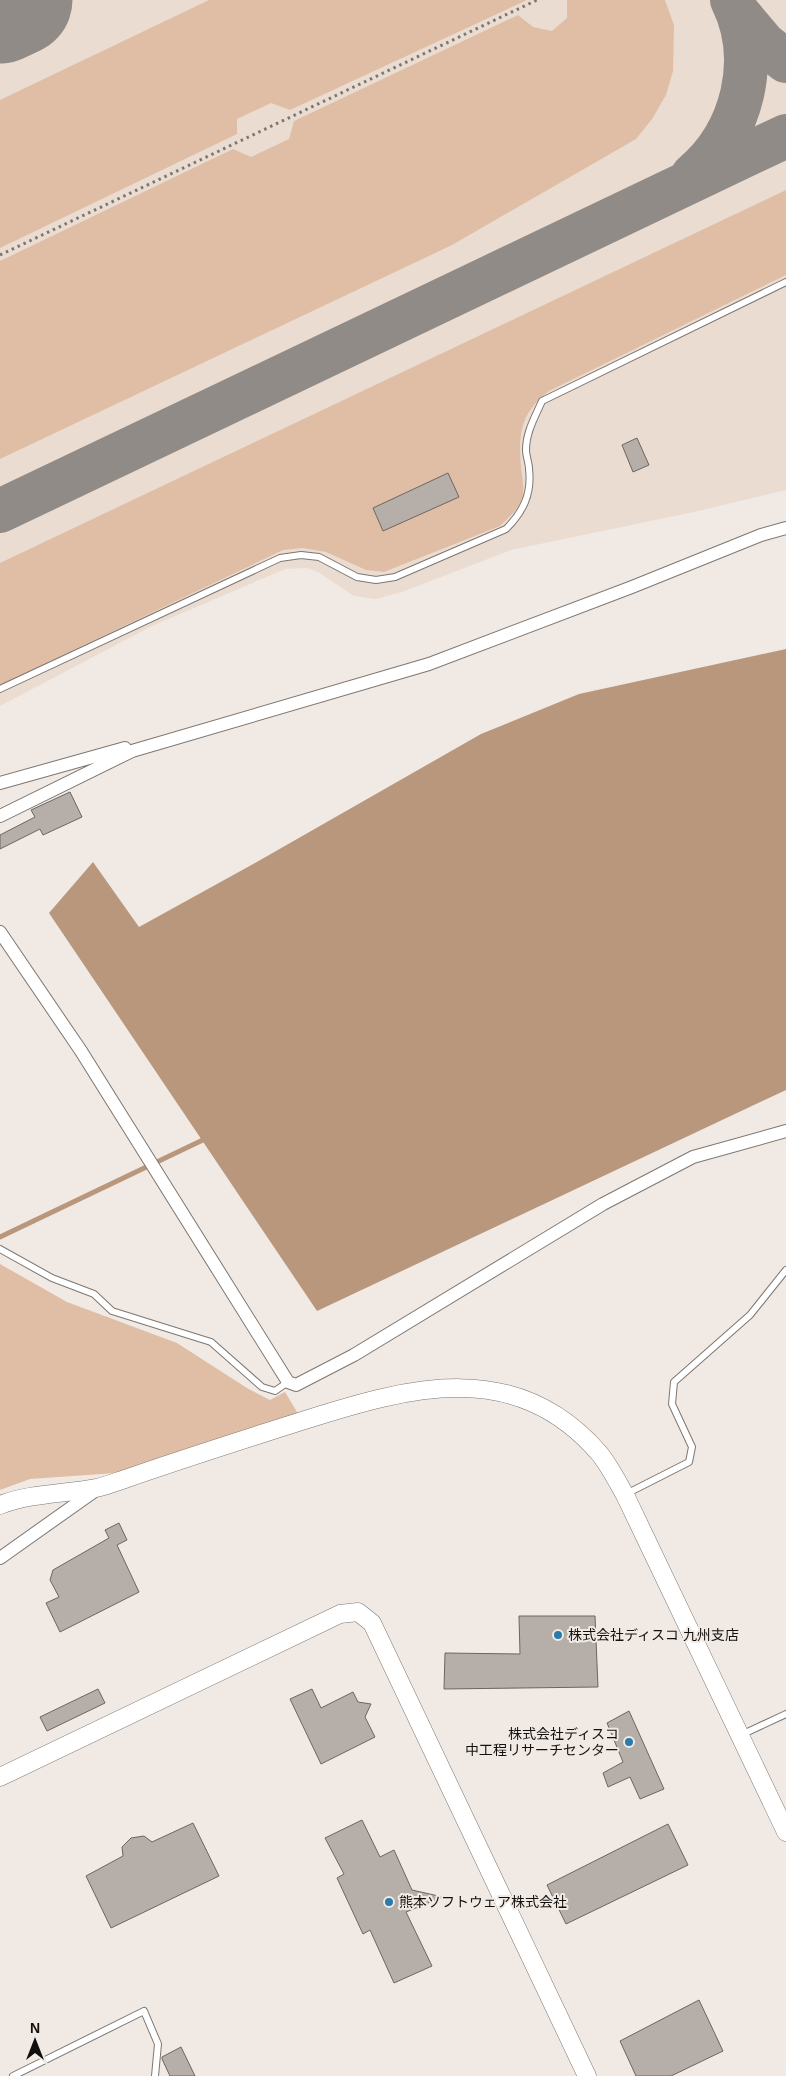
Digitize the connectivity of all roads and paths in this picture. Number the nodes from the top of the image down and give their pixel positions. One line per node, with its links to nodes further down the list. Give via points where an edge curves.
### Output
1 (537, 0): 2 (path)
2 (0, 255)
3 (786, 282): 6 (lane, via 542,402 529,430 526,450 530,471 529,496 519,516 506,528 395,576 376,580 357,577 319,558 301,555 280,558)
4 (786, 528): 5 (street)
5 (428, 664): 7 (street); 8 (street, via 132,751)
6 (0, 689)
7 (0, 783)
8 (0, 816)
9 (0, 932): 13 (street, via 81,1051)
10 (786, 1131): 13 (street, via 693,1157 603,1204 354,1356 296,1386)
11 (0, 1249): 13 (lane, via 52,1278 94,1294 112,1311 211,1342 262,1387 275,1391)
12 (786, 1270): 15 (lane, via 750,1315 674,1382 672,1404 692,1447 689,1462)
13 (288, 1382)
14 (98, 1488): 15 (street, via 345,1407 422,1390 461,1387 488,1389 545,1409 576,1430 600,1454); 16 (street, via 17,1498); 17 (street)
15 (625, 1494): 19 (street)
16 (0, 1505)
17 (0, 1558)
18 (786, 1714): 19 (lane)
19 (740, 1735): 21 (street)
20 (0, 1777): 24 (street, via 340,1614 358,1612 372,1623)
21 (786, 1832)
22 (13, 2076): 23 (lane, via 144,2011 158,2044)
23 (155, 2076)
24 (587, 2076)

